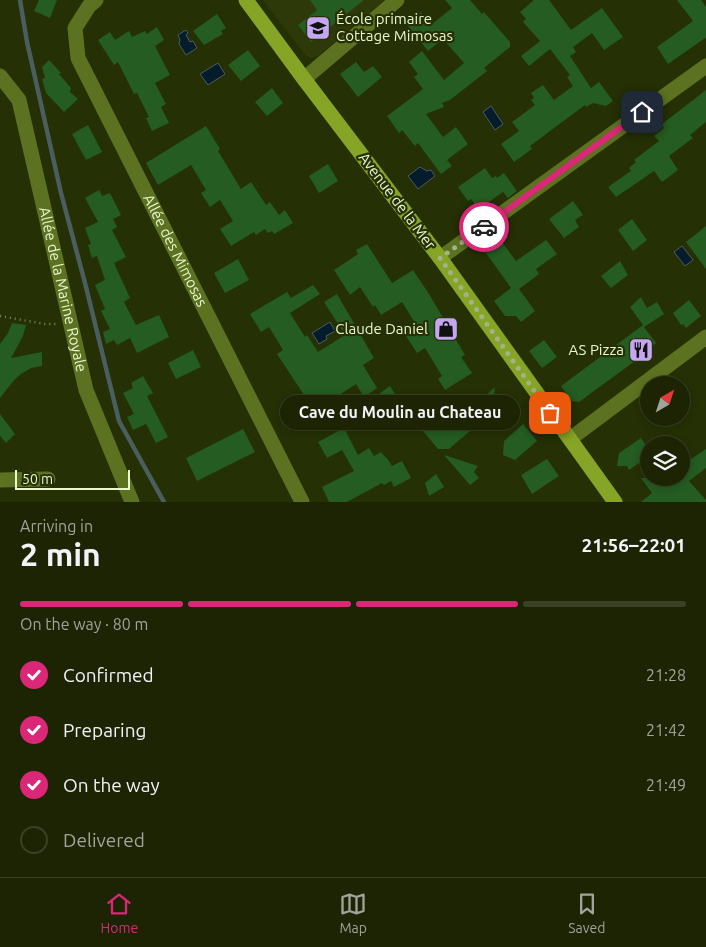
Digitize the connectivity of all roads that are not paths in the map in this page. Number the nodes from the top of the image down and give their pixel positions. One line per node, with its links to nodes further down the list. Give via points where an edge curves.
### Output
1 (96, 0): 13 (street, Allée des Mimosas, via 75,28 78,58)
2 (246, 0): 6 (main road, Avenue de la Mer)
3 (397, 0): 6 (street)
4 (706, 66): 7 (street)
5 (0, 76): 12 (street, Allée de la Marine Royale, via 19,100 86,390)
6 (304, 79): 7 (main road, Avenue de la Mer)
7 (440, 258): 9 (main road, Avenue de la Mer)
8 (706, 337): 9 (street)
9 (570, 438): 14 (main road, Avenue de la Mer)
10 (0, 480): 11 (street)
11 (48, 480)
12 (132, 502)
13 (302, 502)
14 (615, 502)

